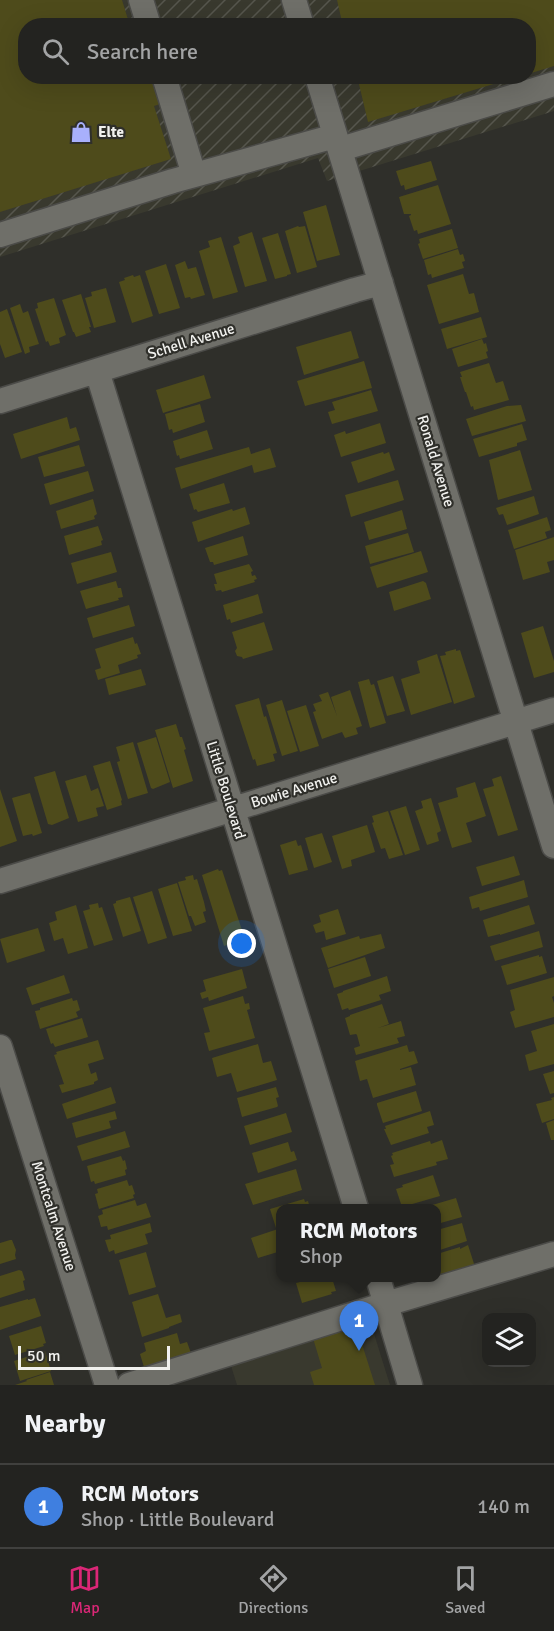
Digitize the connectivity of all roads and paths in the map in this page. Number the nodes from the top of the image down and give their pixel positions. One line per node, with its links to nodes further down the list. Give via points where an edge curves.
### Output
1 (141, 0): 3 (street)
2 (294, 0): 4 (street)
3 (147, 18)
4 (300, 18)
5 (166, 84): 9 (street)
6 (320, 84): 8 (street, Ronald Avenue)
7 (554, 84): 8 (street)
8 (338, 142): 9 (street); 11 (street, Ronald Avenue)
9 (194, 175): 10 (street)
10 (0, 235)
11 (381, 283): 12 (street, Schell Avenue); 15 (street, Ronald Avenue)
12 (97, 371): 13 (street, Schell Avenue); 16 (street, Little Boulevard)
13 (0, 401)
14 (554, 710): 15 (street, Bowie Avenue)
15 (516, 721): 16 (street, Bowie Avenue); 17 (street, Ronald Avenue)
16 (232, 810): 18 (street, Bowie Avenue); 20 (street, Little Boulevard)
17 (554, 846)
18 (0, 881)
19 (0, 1047): 24 (street, Montcalm Avenue)
20 (354, 1204)
21 (554, 1254): 23 (street)
22 (379, 1282): 23 (street)
23 (386, 1305): 25 (street); 26 (street)
24 (107, 1385)
25 (129, 1385)
26 (410, 1385)

